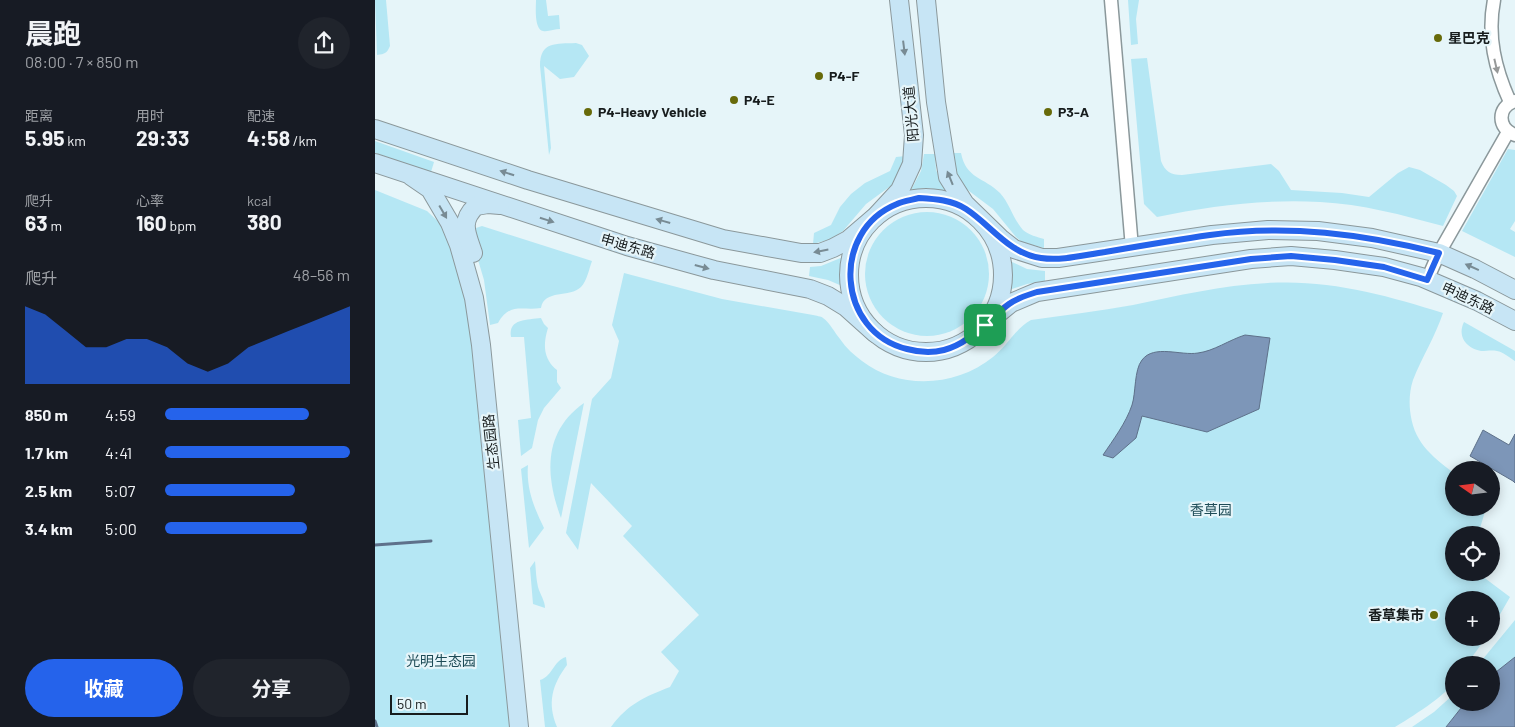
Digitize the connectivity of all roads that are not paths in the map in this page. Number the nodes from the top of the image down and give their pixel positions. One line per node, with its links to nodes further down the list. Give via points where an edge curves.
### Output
1 (899, 0): 11 (street, 阳光大道, one-way to 11, via 914,148 912,164 900,190)
2 (927, 0): 12 (street, 阳光大道, one-way to 2, via 948,177 936,102)
3 (1111, 0): 13 (street)
4 (1494, 0): 5 (street, one-way to 5, via 1491,24 1493,52 1499,79)
5 (1513, 101): 7 (street, via 1502,111 1501,117 1501,122)
6 (375, 129): 11 (street, one-way to 6, via 848,240 833,248 820,253 801,254 723,239 630,212)
7 (1511, 133): 14 (street)
8 (375, 163): 9 (street, 申迪东路)
9 (411, 176): 10 (street, 申迪东路); 20 (street, 生态园路, one-way to 20, via 430,189 450,223 474,298)
10 (501, 205): 19 (street, 申迪东路, one-way to 19, via 644,251 829,296 847,307); 21 (street, 生态园路, via 476,206 467,217 466,225 487,317)
11 (876, 216): 12 (street, via 896,204 919,198 942,199); 19 (street, via 861,234 852,254 849,274 852,295 860,314)
12 (978, 218): 13 (street, 申迪东路, via 1014,249 1041,258); 18 (street, via 989,230 1000,254 1003,279 997,304)
13 (1132, 248): 14 (street, 申迪东路, via 1268,230 1318,231 1372,238)
14 (1439, 253): 15 (street); 16 (street, 申迪东路, one-way to 14)
15 (1427, 280): 17 (street, 申迪东路); 18 (street, 申迪东路, via 1384,267 1335,260 1291,256 1251,259 1037,292 1011,302)
16 (1515, 290)
17 (1515, 321)
18 (985, 325): 19 (street, via 966,341 944,350 919,352 896,346)
19 (875, 333)
20 (519, 727)
21 (526, 727)

